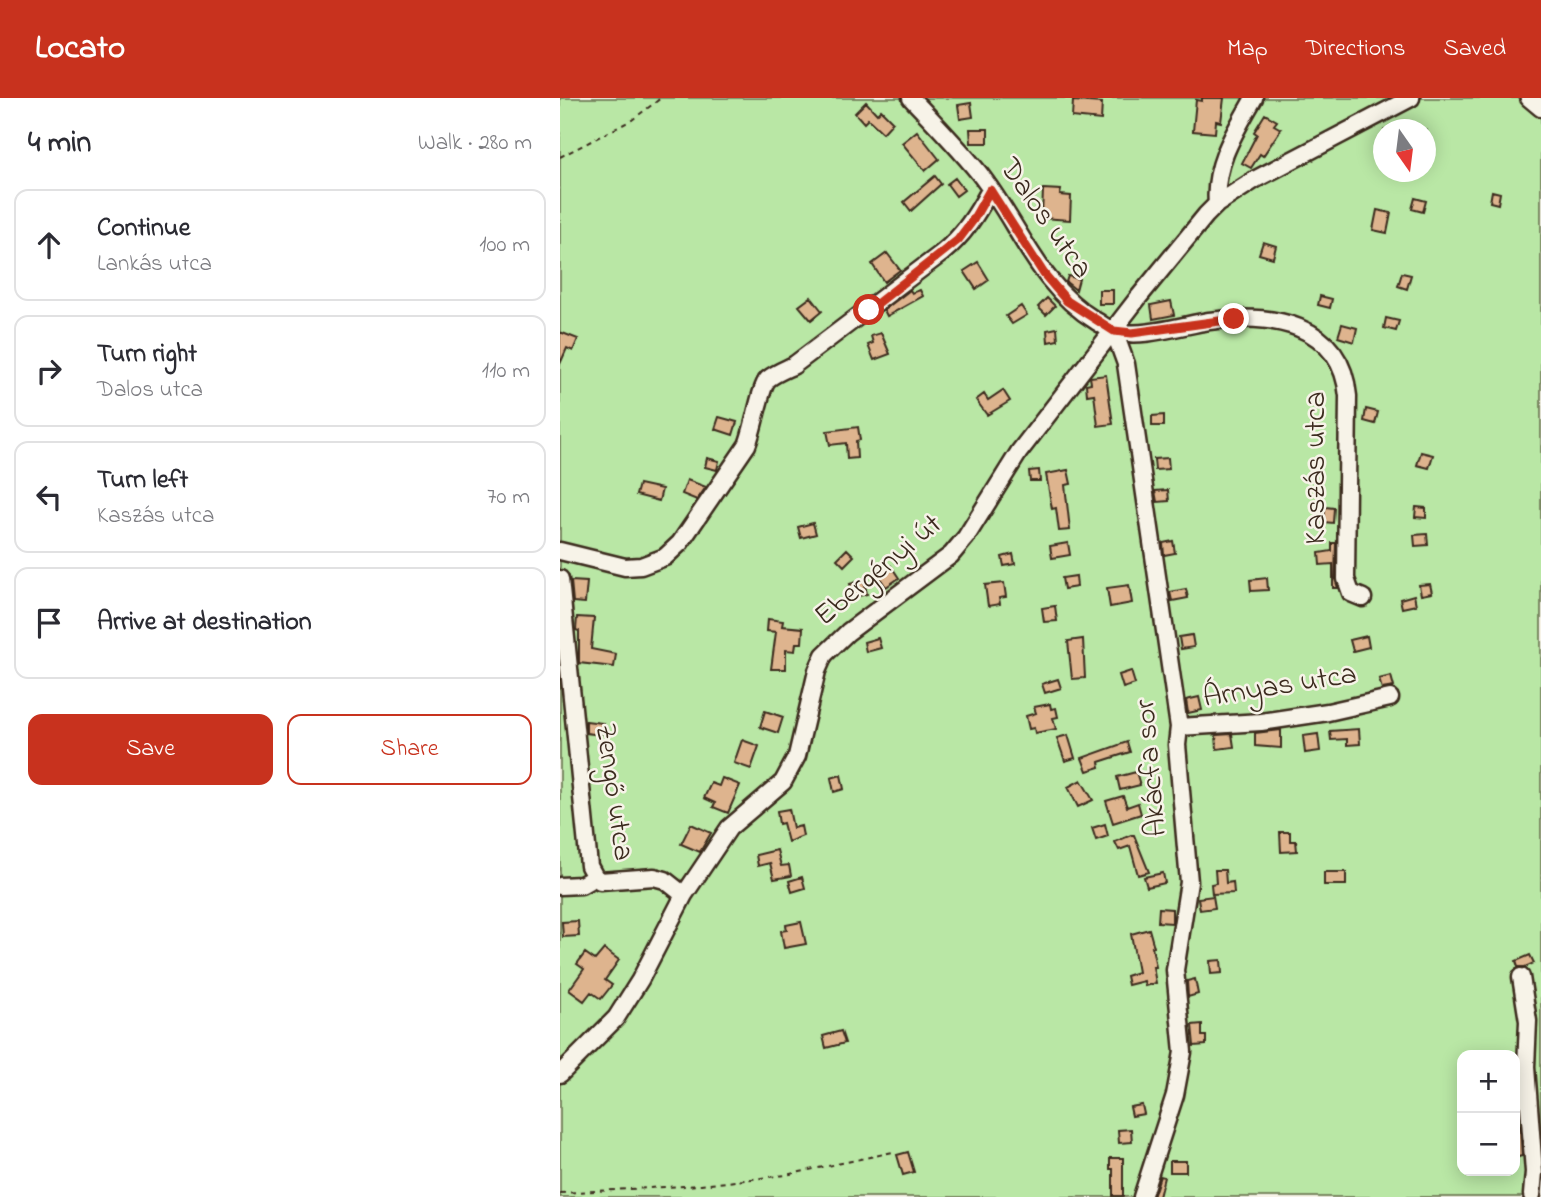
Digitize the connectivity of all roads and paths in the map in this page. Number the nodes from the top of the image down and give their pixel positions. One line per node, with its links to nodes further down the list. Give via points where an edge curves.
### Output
1 (661, 98): 7 (path, via 632,120)
2 (911, 98): 8 (street, Dalos utca)
3 (1254, 98): 9 (street, via 1229,144 1217,180)
4 (1411, 98): 9 (street, Ebergényi út, via 1255,178)
5 (1529, 98): 6 (street)
6 (1541, 108)
7 (560, 157)
8 (990, 190): 10 (street, Dalos utca, via 1044,274 1067,301); 11 (street, via 950,247 768,379 747,445 665,558 625,567)
9 (1217, 204): 10 (street, Ebergényi út)
10 (1114, 331): 13 (street, Kaszás utca, via 1262,319 1286,323 1323,341 1343,369 1348,396 1346,579 1351,593); 15 (street, Akácfa sor, via 1126,364); 20 (street, Ebergényi út, via 1019,452 951,555 824,654 797,756 783,782 729,828)
11 (560, 551)
12 (560, 579): 17 (street, Zengő utca)
13 (1363, 598)
14 (1390, 698): 15 (street, Árnyas utca, via 1261,722)
15 (1179, 727): 26 (street, Akácfa sor, via 1189,882 1175,970 1183,1052 1175,1095)
16 (561, 749): 17 (street)
17 (577, 759): 18 (street, Zengő utca, via 589,866)
18 (595, 877): 19 (street, via 581,885); 20 (street, Zengő utca, via 600,881 654,877)
19 (560, 886)
20 (684, 895): 22 (street, Ebergényi út, via 616,1018)
21 (1521, 976): 25 (street, via 1528,1021 1526,1067)
22 (562, 1068)
23 (893, 1152): 24 (path, via 786,1175 713,1184)
24 (560, 1193)
25 (1534, 1196)
26 (1142, 1197)

